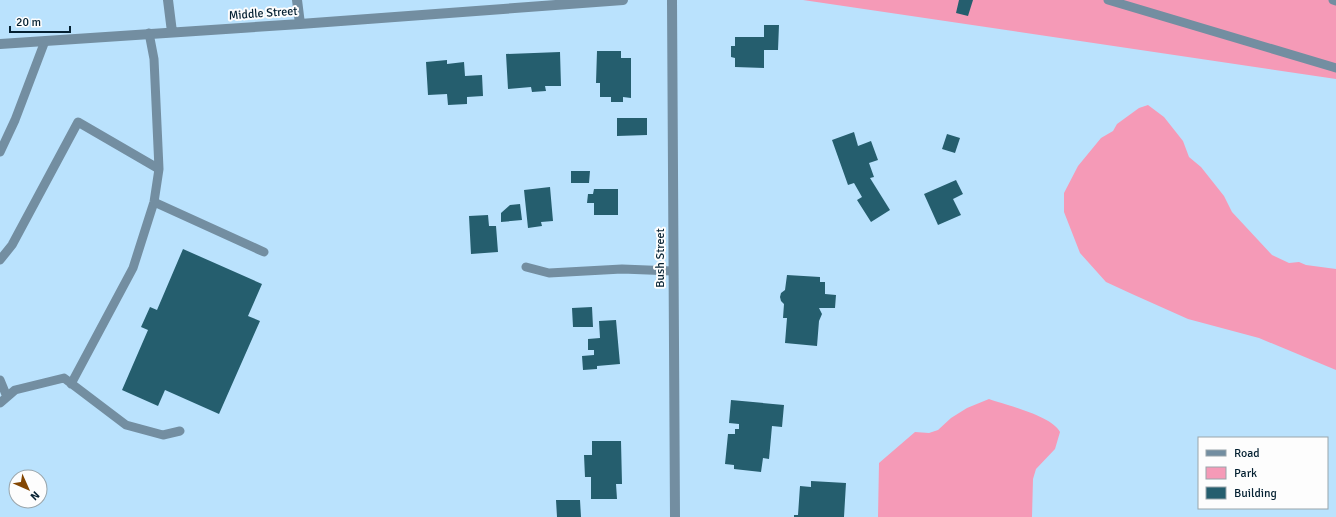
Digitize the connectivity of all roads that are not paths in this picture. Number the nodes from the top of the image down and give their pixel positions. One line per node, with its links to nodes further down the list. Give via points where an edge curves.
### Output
1 (168, 0): 9 (street)
2 (297, 0): 8 (street)
3 (623, 0): 8 (street, Middle Street)
4 (672, 0): 20 (street, Bush Street)
5 (1108, 0): 13 (lane)
6 (1333, 0): 7 (lane)
7 (1336, 1)
8 (300, 24): 9 (street, Middle Street)
9 (172, 32): 10 (street, Middle Street)
10 (149, 33): 11 (street, Middle Street); 15 (lane, via 154,60)
11 (45, 41): 12 (street, Middle Street); 14 (lane)
12 (0, 44)
13 (1336, 68)
14 (0, 152)
15 (159, 169): 16 (lane); 18 (lane, via 78,122 12,245)
16 (154, 202): 17 (lane); 22 (lane, via 133,268)
17 (264, 252)
18 (0, 260)
19 (526, 267): 20 (lane, via 549,273 622,269)
20 (673, 271): 25 (street, Bush Street)
21 (0, 380): 23 (lane)
22 (71, 384): 23 (lane, via 64,378 16,390); 24 (lane, via 126,425 163,435)
23 (4, 400)
24 (180, 431)
25 (675, 517)

